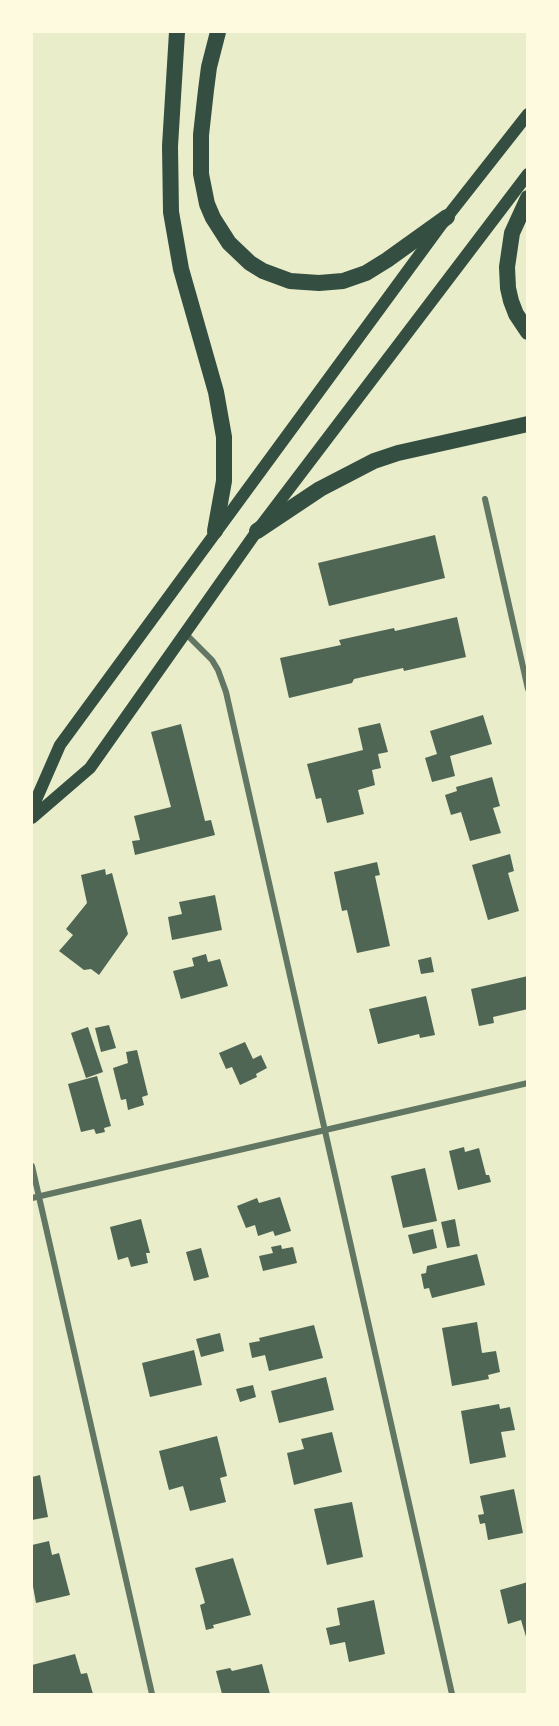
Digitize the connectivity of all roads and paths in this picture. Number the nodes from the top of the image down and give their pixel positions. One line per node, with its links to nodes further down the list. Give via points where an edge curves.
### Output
1 (177, 32): 10 (highway, via 170,146 171,212 181,269 216,392 224,437 224,481)
2 (218, 32): 6 (highway, via 203,114 203,187 220,231 250,263 290,281 319,284 343,280 366,273)
3 (528, 114): 6 (main road)
4 (528, 174): 11 (main road)
5 (528, 198): 7 (highway, via 512,233 507,267 511,301)
6 (447, 217): 10 (main road)
7 (528, 332)
8 (528, 424): 11 (highway, via 374,461 320,489)
9 (484, 499): 13 (street)
10 (215, 531): 14 (main road, via 60,745)
11 (257, 531): 12 (main road)
12 (185, 633): 15 (main road, via 90,768); 17 (street, via 212,660 226,692)
13 (528, 689)
14 (32, 809)
15 (32, 818)
16 (528, 1083): 17 (street)
17 (324, 1130): 19 (street); 21 (street)
18 (32, 1166): 19 (street)
19 (35, 1197): 20 (street)
20 (152, 1695)
21 (452, 1695)

